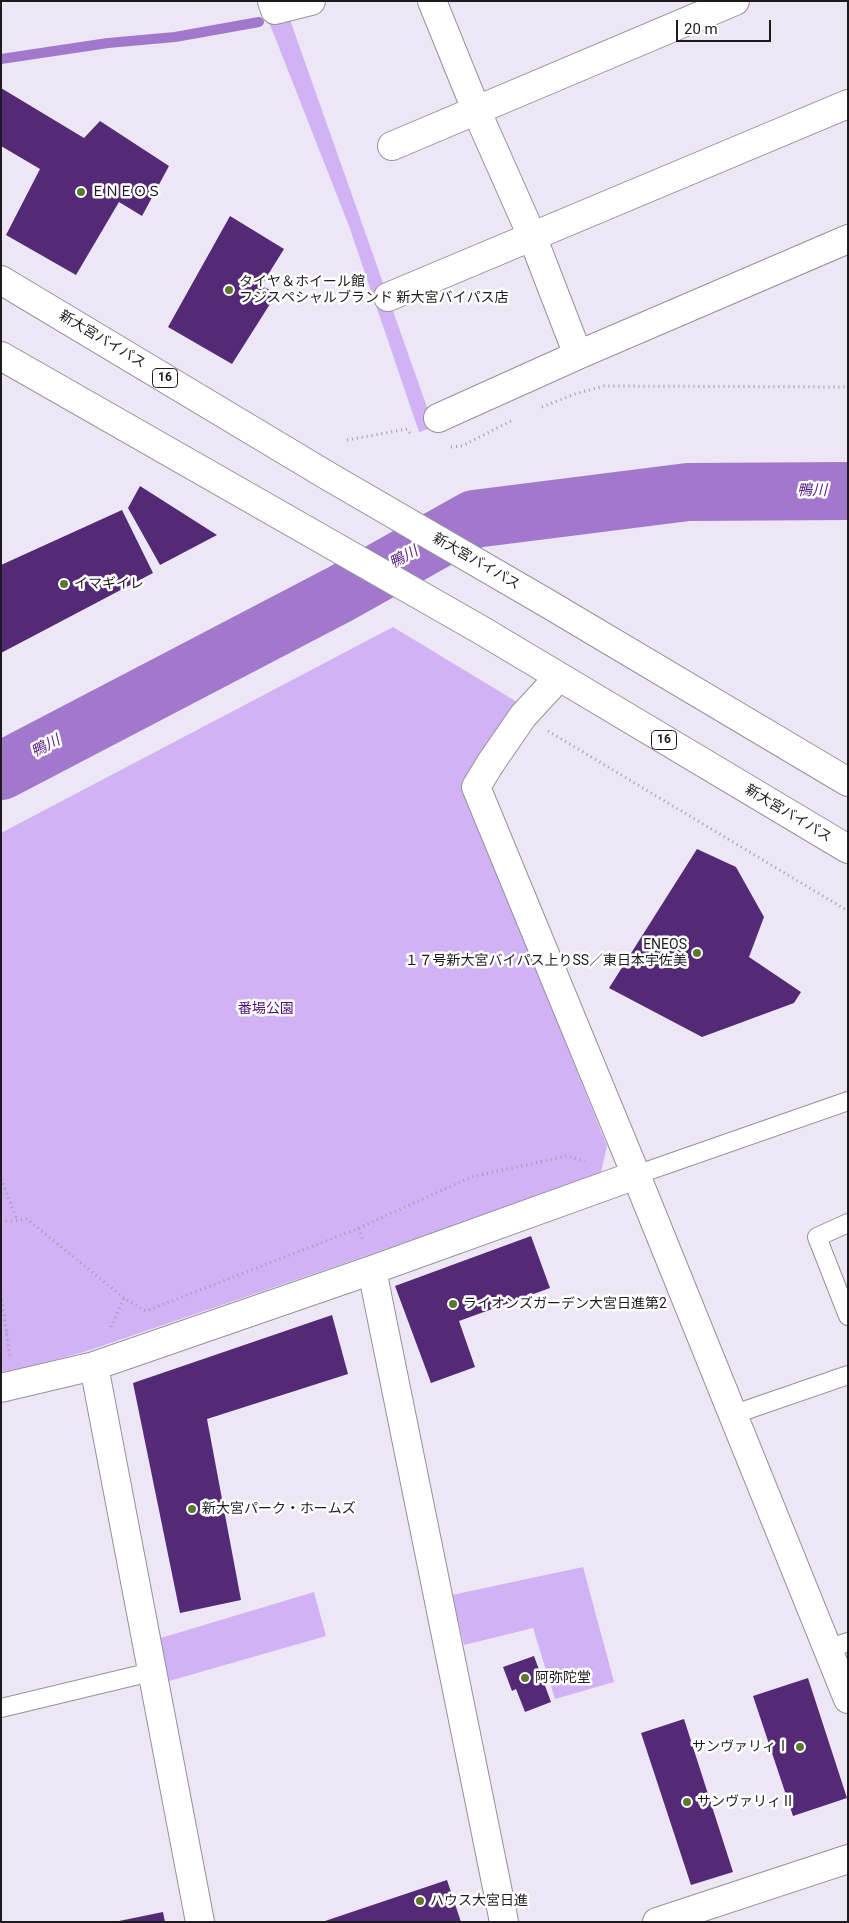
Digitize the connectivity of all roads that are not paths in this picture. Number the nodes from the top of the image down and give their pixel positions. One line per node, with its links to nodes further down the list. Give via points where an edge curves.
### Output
1 (272, 1): 2 (main road, via 275,10)
2 (311, 1)
3 (432, 1): 6 (main road)
4 (735, 1): 6 (main road)
5 (848, 104): 8 (main road)
6 (477, 112): 7 (main road); 8 (main road)
7 (392, 146)
8 (532, 236): 11 (main road); 12 (main road)
9 (848, 239): 12 (main road)
10 (1, 280): 16 (main road, 新大宮バイパス / 16)
11 (388, 297)
12 (578, 355): 14 (main road)
13 (1, 356): 15 (main road, 新大宮バイパス / 16, via 481,630)
14 (438, 418)
15 (558, 678): 17 (main road, 新大宮バイパス / 16); 19 (main road, via 523,716 476,787)
16 (848, 782)
17 (848, 849)
18 (848, 1101): 19 (lane)
19 (636, 1175): 21 (main road); 26 (main road)
20 (848, 1223): 22 (lane, via 817,1237)
21 (372, 1270): 23 (main road); 33 (main road)
22 (848, 1316)
23 (94, 1366): 25 (main road); 28 (main road)
24 (848, 1375): 26 (lane)
25 (8, 1386)
26 (732, 1415): 27 (main road)
27 (838, 1646): 29 (main road)
28 (151, 1672): 30 (lane); 32 (main road)
29 (848, 1699)
30 (1, 1708)
31 (848, 1859): 34 (main road)
32 (200, 1922)
33 (504, 1922)
34 (657, 1922)

